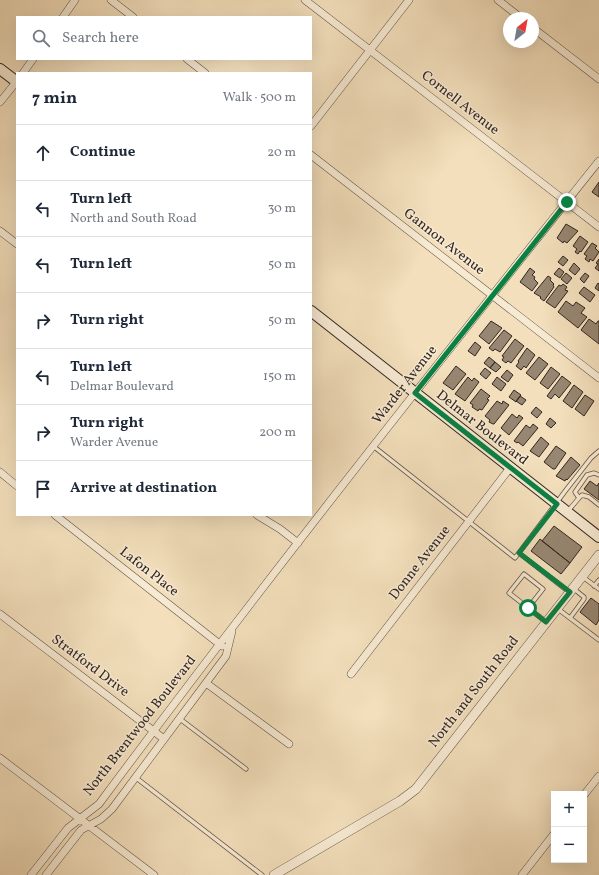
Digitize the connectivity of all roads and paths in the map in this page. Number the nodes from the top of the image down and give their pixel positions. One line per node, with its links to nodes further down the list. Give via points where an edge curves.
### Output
1 (75, 0): 7 (street)
2 (111, 0): 8 (street)
3 (305, 0): 10 (street, Cornell Avenue)
4 (409, 0): 10 (street)
5 (498, 0): 6 (street)
6 (513, 12)
7 (64, 16)
8 (132, 16)
9 (539, 33): 16 (street)
10 (370, 50): 20 (street); 23 (street, Cornell Avenue)
11 (32, 60): 14 (street)
12 (188, 60): 15 (street)
13 (0, 69): 17 (main road)
14 (24, 72)
15 (204, 72)
16 (599, 79)
17 (16, 81)
18 (16, 83): 19 (street)
19 (0, 102)
20 (312, 125)
21 (312, 156): 27 (street, Gannon Avenue)
22 (599, 161): 23 (street, Warder Avenue)
23 (567, 202): 24 (street, Cornell Avenue); 27 (street, Warder Avenue)
24 (599, 226)
25 (0, 231): 26 (street)
26 (16, 243)
27 (491, 295): 29 (street, Gannon Avenue); 30 (street, Warder Avenue)
28 (312, 312): 30 (main road, Delmar Boulevard)
29 (599, 378)
30 (415, 393): 31 (street, Warder Avenue); 33 (main road, Delmar Boulevard)
31 (373, 446): 43 (lane); 45 (street, Warder Avenue)
32 (599, 451): 38 (lane)
33 (510, 468): 38 (main road, Delmar Boulevard); 43 (street, Donne Avenue)
34 (0, 472): 36 (street)
35 (599, 475): 37 (lane, via 587,475 575,492)
36 (16, 485)
37 (579, 498): 39 (lane, via 585,495); 40 (lane)
38 (557, 504): 40 (main road, Delmar Boulevard); 46 (lane)
39 (599, 505)
40 (568, 512): 44 (main road, Delmar Boulevard)
41 (55, 516): 60 (street, Lafon Place)
42 (260, 516): 45 (street)
43 (469, 522): 46 (lane, via 515,558); 62 (street, Donne Avenue)
44 (599, 537)
45 (298, 543): 58 (street, Warder Avenue)
46 (519, 553): 52 (lane)
47 (599, 555): 48 (street, North and South Road)
48 (582, 576): 50 (lane); 52 (street, North and South Road)
49 (599, 580): 50 (lane)
50 (594, 586): 51 (lane)
51 (599, 589)
52 (571, 590): 54 (street, North and South Road); 56 (lane, via 584,599)
53 (528, 608): 53 (lane, via 509,593 524,574 543,589); 57 (lane)
54 (557, 608): 56 (lane); 57 (street, North and South Road)
55 (0, 614): 65 (street, Stratford Drive)
56 (570, 618): 59 (lane)
57 (546, 622): 80 (street, North and South Road, via 416,789)
58 (233, 627): 60 (street, Warder Avenue); 61 (street, Warder Avenue)
59 (599, 640)
60 (220, 644): 61 (street, Lafon Place); 65 (street, North Brentwood Boulevard)
61 (228, 650): 63 (street, North Brentwood Boulevard)
62 (351, 674)
63 (206, 683): 64 (street, North Brentwood Boulevard); 67 (street)
64 (180, 718): 66 (street, North Brentwood Boulevard); 69 (lane)
65 (153, 731): 66 (street, Stratford Drive); 73 (street, North Brentwood Boulevard, via 99,804)
66 (164, 739): 71 (street, North Brentwood Boulevard)
67 (289, 744)
68 (0, 758): 73 (street)
69 (246, 769)
70 (599, 776): 72 (street)
71 (135, 777): 74 (street, North Brentwood Boulevard, via 106,815); 79 (lane)
72 (587, 791)
73 (80, 818): 74 (street); 76 (street, North Brentwood Boulevard, via 68,828)
74 (89, 825): 77 (street, North Brentwood Boulevard, via 78,833); 78 (street)
75 (551, 838): 81 (street)
76 (31, 875)
77 (46, 875)
78 (154, 875)
79 (262, 875)
80 (274, 875)
81 (522, 875)

